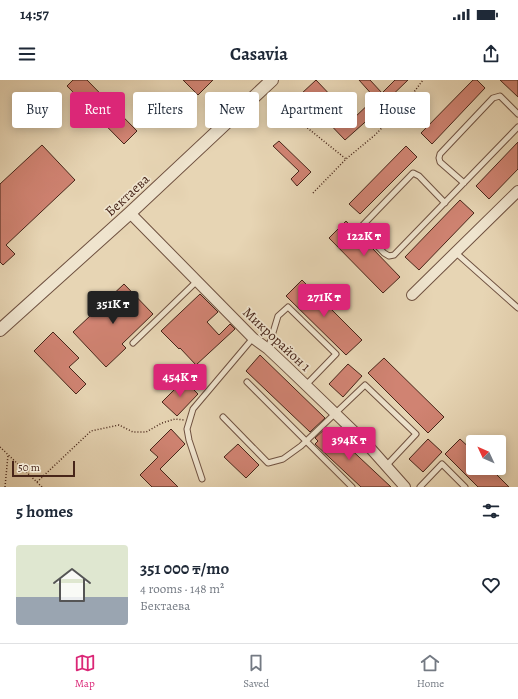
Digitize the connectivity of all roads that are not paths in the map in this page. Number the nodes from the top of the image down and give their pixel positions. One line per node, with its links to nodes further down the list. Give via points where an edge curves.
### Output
1 (272, 80): 7 (street, Бектаева)
2 (518, 114): 4 (lane, via 500,96 493,98 440,154 440,162)
3 (518, 127): 4 (lane)
4 (464, 183): 6 (lane)
5 (518, 190): 8 (street)
6 (445, 203): 6 (lane, via 394,256 384,253 361,229 413,173)
7 (130, 213): 9 (street, Микрорайон 1); 12 (street, Бектаева)
8 (455, 252): 10 (street); 11 (lane)
9 (197, 281): 13 (street, Микрорайон 1); 14 (lane)
10 (412, 295)
11 (518, 308)
12 (0, 330)
13 (253, 338): 15 (street, Микрорайон 1); 22 (lane, via 193,410 187,429)
14 (133, 343)
15 (268, 349): 17 (street, Микрорайон 1); 17 (lane, via 278,316 288,307 336,354)
16 (247, 382): 20 (lane)
17 (306, 385): 18 (street, Микрорайон 1)
18 (336, 414): 20 (lane); 21 (street, Микрорайон 1); 21 (lane, via 365,385 416,434)
19 (223, 417): 20 (lane, via 268,463 284,459)
20 (306, 441): 24 (lane)
21 (386, 466): 23 (street, Микрорайон 1)
22 (202, 479)
23 (403, 486)
24 (352, 487)
25 (420, 487): 26 (lane, via 442,464)
26 (466, 487)

